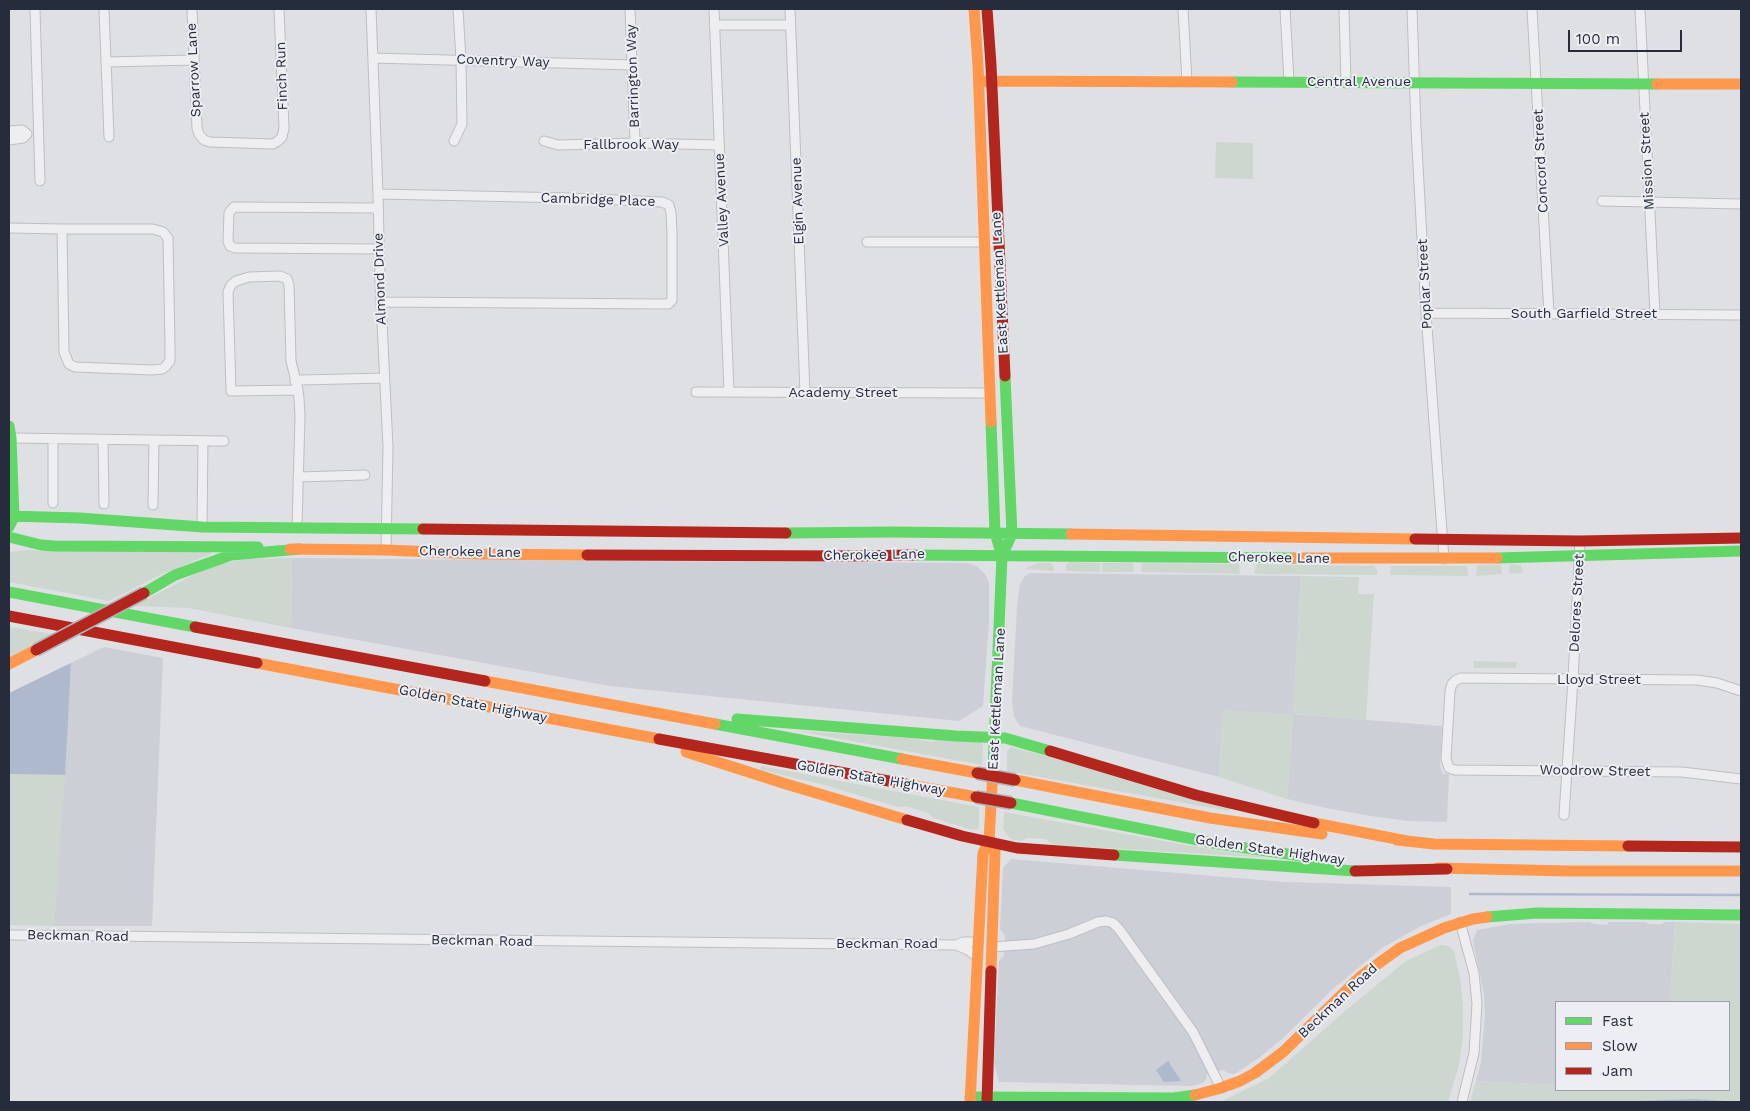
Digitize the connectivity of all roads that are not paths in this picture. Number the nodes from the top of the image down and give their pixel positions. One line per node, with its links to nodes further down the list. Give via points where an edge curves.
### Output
1 (35, 9): 36 (street)
2 (104, 9): 23 (street)
3 (192, 9): 21 (street, Sparrow Lane)
4 (279, 9): 40 (street, Finch Run, via 284,128)
5 (371, 9): 20 (street, Almond Drive)
6 (458, 9): 22 (street)
7 (630, 9): 24 (street, Barrington Way)
8 (714, 9): 18 (street, Valley Avenue)
9 (790, 9): 19 (street, Elgin Avenue)
10 (974, 9): 26 (main road, East Kettleman Lane)
11 (987, 9): 25 (main road, East Kettleman Lane)
12 (1183, 9): 28 (street)
13 (1285, 9): 27 (street)
14 (1344, 9): 31 (street)
15 (1412, 9): 29 (street, Poplar Street)
16 (1532, 9): 30 (street, Concord Street)
17 (1640, 9): 32 (street, Mission Street)
18 (714, 25): 19 (street); 43 (street, Valley Avenue)
19 (790, 26): 64 (street, Elgin Avenue)
20 (373, 58): 22 (street, Coventry Way); 45 (street, Almond Drive)
21 (193, 60): 23 (street); 40 (street, Sparrow Lane, via 197,128 204,140 272,144)
22 (461, 60): 24 (street, Coventry Way); 39 (street, via 462,124)
23 (106, 62): 37 (street)
24 (632, 65): 42 (street, Barrington Way)
25 (991, 80): 26 (main road, Central Avenue); 28 (main road, Central Avenue); 84 (main road, East Kettleman Lane)
26 (978, 81): 53 (main road, East Kettleman Lane)
27 (1289, 81): 28 (main road, Central Avenue); 31 (main road, Central Avenue)
28 (1187, 82)
29 (1415, 82): 30 (main road, Central Avenue); 31 (main road, Central Avenue); 56 (street, Poplar Street)
30 (1537, 82): 32 (main road, Central Avenue); 57 (street, Concord Street)
31 (1346, 83)
32 (1644, 84): 33 (main road, Central Avenue); 47 (street, Mission Street)
33 (1741, 84)
34 (9, 131): 35 (street, via 22,130)
35 (26, 134): 36 (street); 38 (street, via 23,138)
36 (39, 134): 44 (street)
37 (109, 137)
38 (9, 140)
39 (454, 140)
40 (278, 141)
41 (544, 141): 42 (street, Fallbrook Way, via 558,145)
42 (635, 143): 43 (street, Fallbrook Way)
43 (719, 145): 63 (street, Valley Avenue)
44 (40, 181)
45 (378, 194): 49 (street, Almond Drive); 55 (street, Cambridge Place, via 662,202 669,205 672,213 672,300 668,304)
46 (1602, 202): 47 (street)
47 (1649, 203): 48 (street); 58 (street, Mission Street)
48 (1741, 204)
49 (378, 208): 54 (street, Almond Drive); 54 (street, via 234,207 229,213 228,241 234,248)
50 (9, 228): 51 (street)
51 (62, 229): 51 (street, via 64,352 69,364 75,367 152,370 165,367 170,361 168,238 163,232 153,229)
52 (867, 242): 53 (street)
53 (984, 242): 65 (main road, East Kettleman Lane)
54 (379, 250): 55 (street, Almond Drive)
55 (381, 302): 60 (street, Almond Drive)
56 (1426, 313): 57 (street, South Garfield Street); 87 (street, Poplar Street)
57 (1549, 314): 58 (street, South Garfield Street)
58 (1655, 314): 59 (street, South Garfield Street)
59 (1741, 315)
60 (384, 378): 61 (street, via 301,380); 81 (street, Almond Drive, via 388,447)
61 (296, 386): 61 (street, via 231,391 228,292 236,281 249,277 280,276 287,279 291,361); 74 (street, via 300,416)
62 (696, 392): 63 (street, Academy Street)
63 (729, 392): 64 (street, Academy Street)
64 (805, 393): 65 (street, Academy Street)
65 (989, 393): 83 (main road, East Kettleman Lane)
66 (9, 426): 67 (main road)
67 (11, 438): 68 (street); 78 (main road)
68 (53, 439): 69 (street); 75 (street)
69 (103, 440): 70 (street); 76 (street)
70 (154, 441): 71 (street); 77 (street)
71 (203, 441): 72 (street); 79 (street)
72 (224, 441)
73 (364, 475): 74 (street)
74 (298, 477): 80 (street)
75 (53, 504)
76 (104, 504)
77 (153, 505)
78 (11, 520): 79 (main road, Cherokee Lane, via 80,518)
79 (202, 526): 80 (main road, Cherokee Lane)
80 (297, 528): 81 (main road, Cherokee Lane)
81 (386, 528): 82 (main road, Cherokee Lane); 90 (street, Almond Drive)
82 (725, 532): 83 (main road, Cherokee Lane); 92 (main road)
83 (995, 534): 84 (main road, Cherokee Lane); 93 (main road, East Kettleman Lane)
84 (1012, 534): 87 (main road, Cherokee Lane); 93 (main road, East Kettleman Lane)
85 (9, 537): 89 (main road, Cherokee Lane, via 54,546)
86 (1741, 538): 88 (main road, Cherokee Lane)
87 (1444, 540): 88 (main road, Cherokee Lane); 95 (street, Poplar Street)
88 (1580, 541): 94 (street, Delores Street)
89 (300, 549): 90 (main road, Cherokee Lane); 98 (main road, bridge, via 231,555 175,575)
90 (386, 550): 92 (main road, Cherokee Lane, via 471,554)
91 (1741, 551): 94 (main road, Cherokee Lane)
92 (725, 555): 93 (main road, Cherokee Lane)
93 (1002, 556): 95 (main road, Cherokee Lane); 103 (main road, East Kettleman Lane)
94 (1579, 556): 95 (main road, Cherokee Lane); 99 (street, Delores Street)
95 (1444, 559)
96 (9, 592): 101 (main road, Golden State Highway)
97 (9, 616): 102 (main road, Golden State Highway)
98 (9, 664)
99 (1573, 680): 100 (street, Lloyd Street, via 1708,680); 104 (street, Lloyd Street, via 1456,680 1450,691 1446,759); 105 (street, Delores Street)
100 (1741, 691)
101 (622, 707): 103 (main road, via 756,721); 108 (main road, Golden State Highway, bridge, via 1210,818 1265,827)
102 (626, 733): 109 (main road, via 786,784); 111 (main road, Golden State Highway, bridge, via 1218,844 1274,853)
103 (995, 737): 108 (main road, via 1196,795); 109 (main road, East Kettleman Lane)
104 (1449, 768): 105 (street, Woodrow Street)
105 (1567, 770): 106 (street, Woodrow Street, via 1682,772); 107 (street, Delores Street)
106 (1741, 778)
107 (1564, 815)
108 (1407, 841): 110 (main road, Golden State Highway, via 1475,845)
109 (988, 842): 111 (main road, via 1016,848 1360,871); 113 (main road, East Kettleman Lane, via 983,853); 119 (main road, East Kettleman Lane, via 995,851)
110 (1741, 847)
111 (1447, 869): 112 (main road, Golden State Highway)
112 (1741, 871)
113 (982, 875): 117 (main road, East Kettleman Lane); 119 (main road, via 987,884 985,940)
114 (1741, 914): 115 (main road, Beckman Road, via 1537,913)
115 (1460, 922): 122 (main road, Beckman Road, via 1400,948 1379,962 1283,1052 1240,1081); 125 (street, via 1474,973 1477,1004 1474,1053)
116 (9, 935): 118 (street, Beckman Road)
117 (978, 942): 118 (street, Beckman Road); 120 (main road, East Kettleman Lane); 121 (main road, via 986,957 985,994)
118 (956, 945): 120 (street, Beckman Road)
119 (992, 947): 121 (main road, East Kettleman Lane); 122 (street, via 1034,944 1098,922 1113,923 1192,1032)
120 (977, 957): 123 (main road, East Kettleman Lane)
121 (990, 1006): 124 (main road, East Kettleman Lane)
122 (1221, 1088): 124 (main road, Beckman Road, via 1174,1098)
123 (970, 1100): 124 (main road, Beckman Road)
124 (988, 1100)
125 (1462, 1102)

